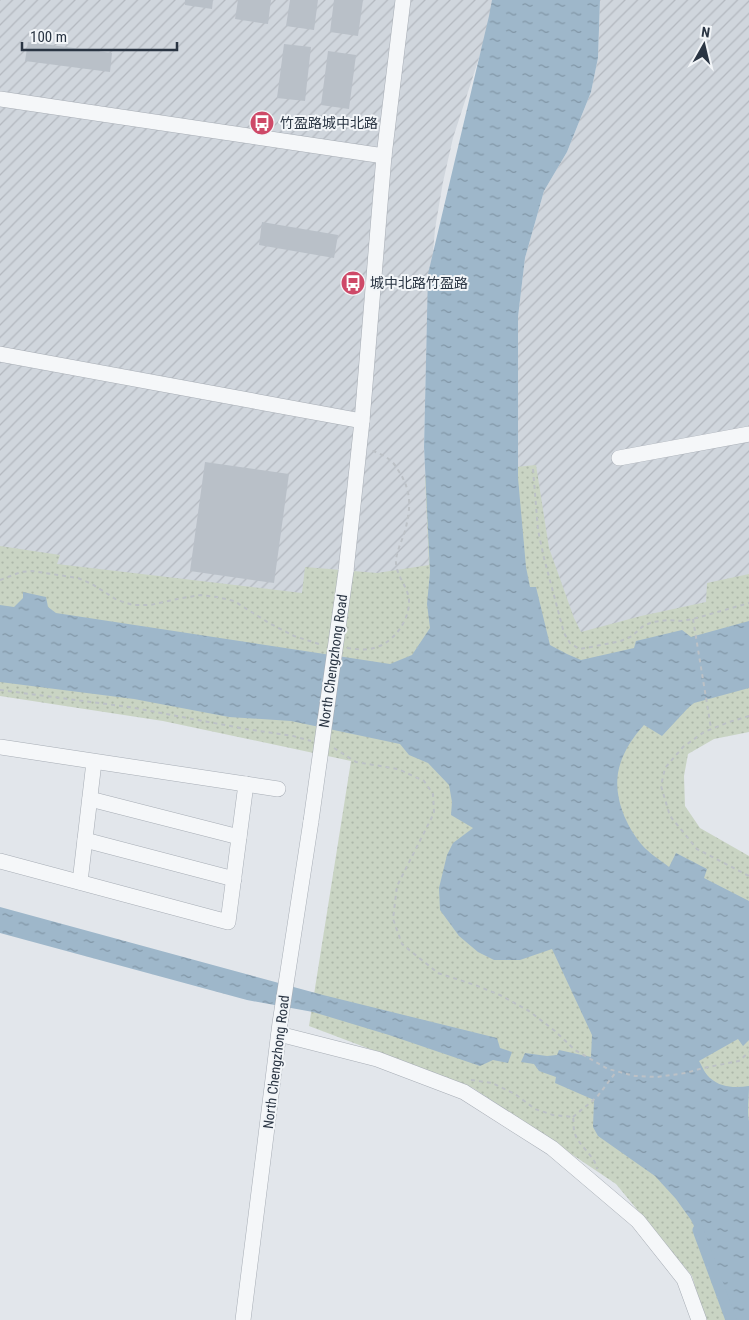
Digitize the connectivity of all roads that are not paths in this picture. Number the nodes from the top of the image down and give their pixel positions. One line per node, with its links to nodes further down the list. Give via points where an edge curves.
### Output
1 (403, 0): 3 (street, North Chengzhong Road)
2 (0, 99): 3 (street)
3 (384, 156): 5 (street, North Chengzhong Road)
4 (0, 354): 5 (street)
5 (362, 422): 18 (street, North Chengzhong Road, bridge, via 346,571)
6 (749, 434): 7 (street)
7 (619, 458)
8 (0, 748): 9 (street)
9 (94, 762): 10 (street); 12 (street)
10 (246, 784): 11 (street); 13 (street)
11 (278, 788)
12 (90, 799): 13 (street); 14 (street)
13 (239, 838): 16 (street)
14 (85, 840): 16 (street); 17 (street)
15 (0, 861): 17 (street)
16 (234, 878): 17 (street, via 228,922)
17 (80, 882)
18 (280, 1029): 19 (street, North Chengzhong Road); 20 (street, via 310,1041 377,1059 464,1092 552,1148 638,1221 684,1279)
19 (243, 1320)
20 (699, 1320)

